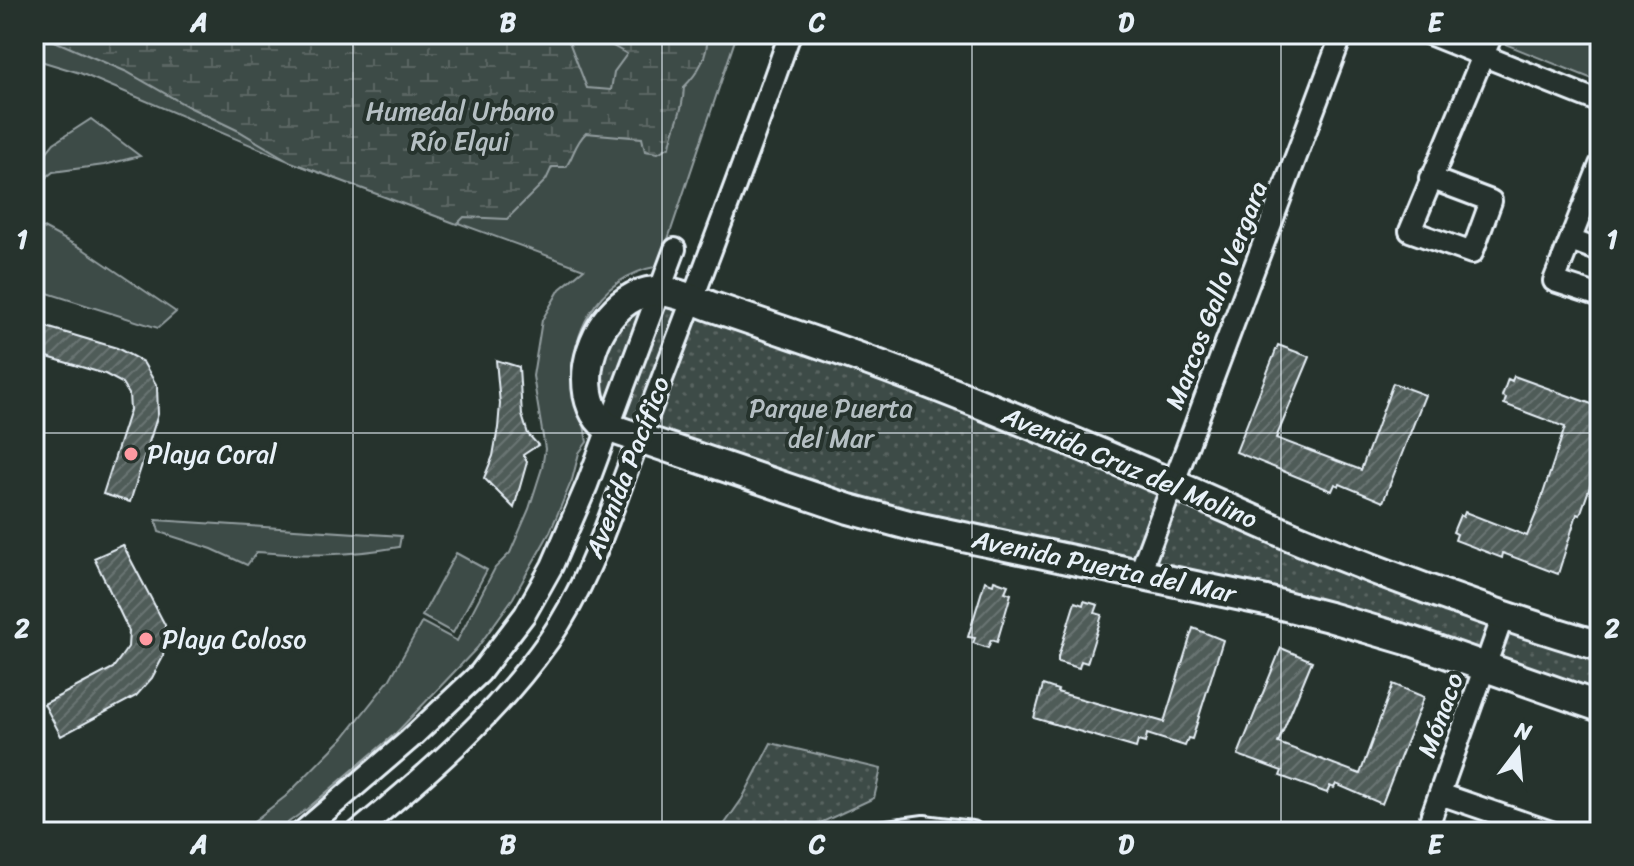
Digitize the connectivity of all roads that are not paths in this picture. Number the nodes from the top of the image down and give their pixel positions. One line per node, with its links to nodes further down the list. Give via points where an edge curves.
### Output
1 (790, 34): 14 (street, Avenida Pacífico)
2 (1342, 34): 17 (street, Marcos Gallo Vergara)
3 (1429, 34): 5 (street)
4 (1492, 34): 5 (street)
5 (1483, 55): 6 (street); 8 (street)
6 (1600, 102)
7 (1600, 165): 9 (street)
8 (1430, 178)
9 (1571, 240): 11 (street); 13 (street, via 1554,281)
10 (675, 249): 12 (street, Avenida Pacífico)
11 (1600, 251)
12 (659, 291): 14 (street, Avenida Cruz del Molino); 15 (street, Avenida Pacífico); 15 (street, Avenida Pacífico, via 638,295 620,307 594,341 587,366 588,396)
13 (1600, 296)
14 (693, 300): 16 (street, Avenida Pacífico); 17 (street, Avenida Cruz del Molino, via 949,391)
15 (607, 427): 16 (street, Avenida Puerta del Mar); 22 (street, Avenida Pacífico, via 552,566)
16 (639, 438): 18 (street, Avenida Puerta del Mar, via 849,509); 23 (street, Avenida Pacífico, via 571,604)
17 (1172, 483): 18 (street, Marcos Gallo Vergara); 19 (street, Avenida Cruz del Molino, via 1332,553)
18 (1139, 575): 21 (street, Avenida Puerta del Mar, via 1316,614)
19 (1503, 616): 20 (street, Avenida Cruz del Molino); 21 (street, Mónaco)
20 (1600, 646)
21 (1485, 665): 24 (street, Avenida Puerta del Mar); 25 (street, Mónaco)
22 (480, 673): 23 (street); 26 (street, Avenida Pacífico)
23 (502, 697): 27 (street, Avenida Pacífico)
24 (1600, 707)
25 (1440, 794): 30 (street, Mónaco); 31 (street)
26 (302, 832)
27 (357, 832)
28 (880, 832): 29 (street, via 924,826)
29 (972, 832)
30 (1426, 832)
31 (1551, 832)

